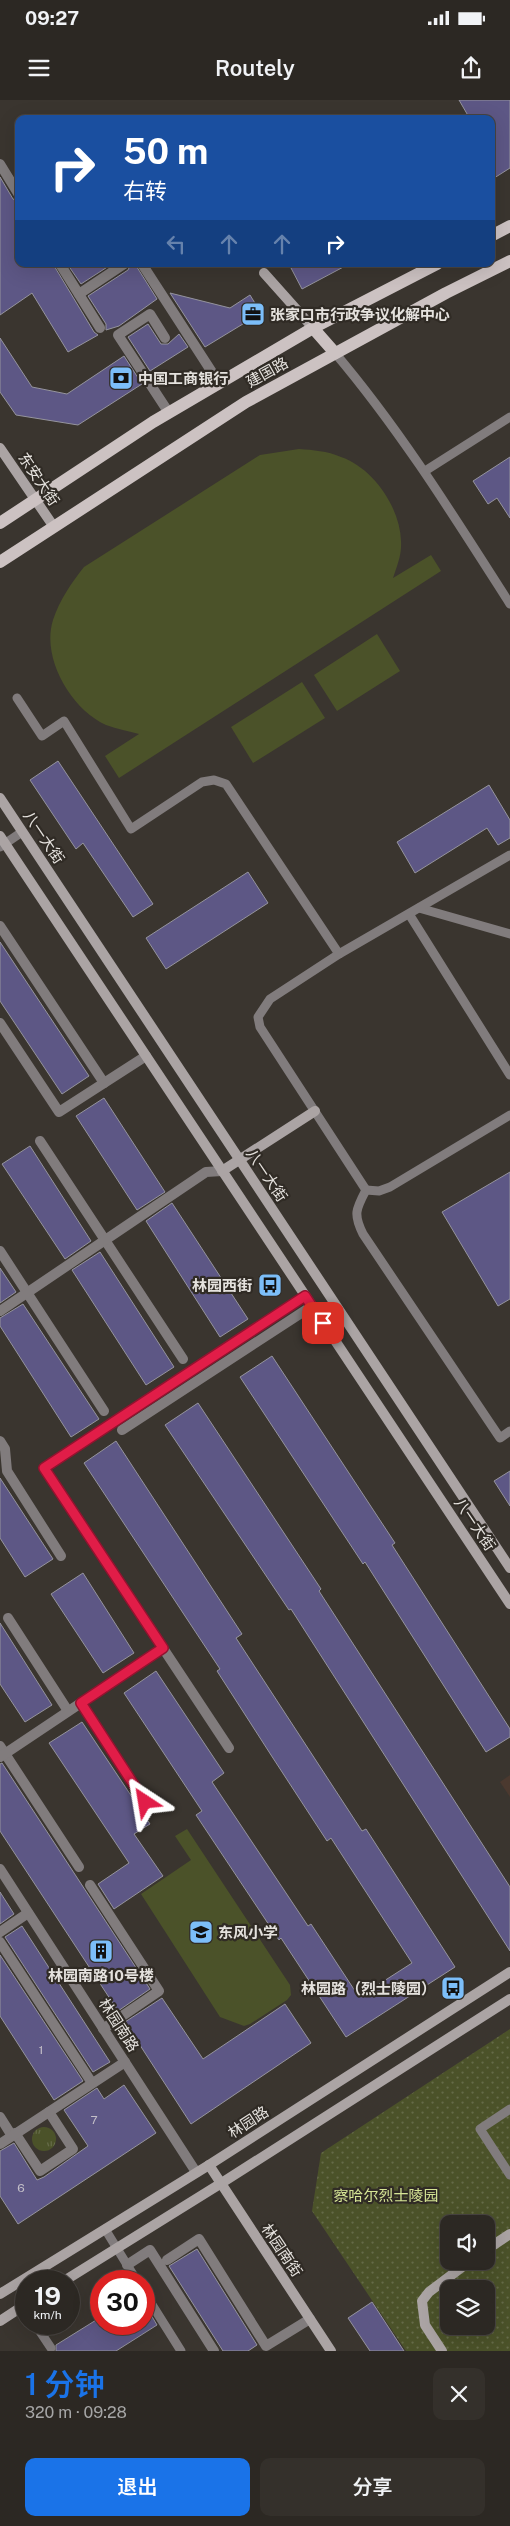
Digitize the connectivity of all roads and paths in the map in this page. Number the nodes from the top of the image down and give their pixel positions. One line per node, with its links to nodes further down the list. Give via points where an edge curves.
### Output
1 (0, 164): 2 (street)
2 (15, 188)
3 (510, 226): 4 (main road)
4 (495, 234)
5 (510, 261): 15 (main road, 建国路)
6 (62, 267): 11 (street)
7 (119, 267): 11 (street)
8 (144, 267): 16 (street)
9 (431, 267): 13 (main road, 建国路)
10 (264, 273): 13 (main road)
11 (78, 294): 12 (street)
12 (100, 328)
13 (314, 328): 15 (main road); 16 (main road, 建国路)
14 (165, 338): 17 (street, via 150,314 118,335)
15 (335, 353): 20 (lane); 23 (main road, 建国路, via 246,402)
16 (220, 383): 17 (main road, 建国路)
17 (169, 413): 21 (main road, 建国路)
18 (510, 417): 20 (lane)
19 (0, 448): 21 (main road, 东安大街)
20 (425, 471): 25 (lane)
21 (36, 499): 22 (main road, 建国路); 23 (main road, 东安大街)
22 (0, 523)
23 (54, 527): 24 (main road, 建国路)
24 (0, 562)
25 (510, 604)
26 (17, 698): 35 (lane, via 42,736 64,721 131,829 202,782 214,780 226,784)
27 (0, 798): 28 (main road, 八一大街)
28 (22, 832): 29 (lane); 43 (main road, 八一大街)
29 (2, 842): 37 (main road, 八一大街)
30 (510, 855): 31 (lane)
31 (419, 908): 32 (lane); 34 (lane)
32 (409, 914): 35 (lane); 38 (lane)
33 (0, 926): 39 (street)
34 (510, 934)
35 (339, 954): 40 (lane, via 270,999 258,1016 260,1027)
36 (0, 1023): 39 (street, via 59,1112)
37 (146, 1056): 39 (street); 44 (main road, 八一大街)
38 (510, 1075)
39 (104, 1083)
40 (315, 1111): 43 (main road); 45 (lane)
41 (510, 1115): 45 (lane, via 390,1187 379,1191)
42 (40, 1141): 46 (street)
43 (240, 1160): 44 (main road); 58 (main road, 八一大街)
44 (222, 1171): 46 (street, via 206,1172); 49 (main road, 八一大街)
45 (366, 1190): 55 (lane, via 358,1204 355,1219 362,1234 500,1438)
46 (104, 1240): 48 (street); 52 (street)
47 (0, 1251): 48 (street)
48 (27, 1292): 51 (street); 53 (street)
49 (305, 1296): 50 (main road, 八一大街); 61 (street, via 44,1468)
50 (312, 1306): 54 (street); 59 (main road, 八一大街)
51 (0, 1311)
52 (183, 1359)
53 (104, 1411)
54 (122, 1430)
55 (510, 1431)
56 (0, 1441): 57 (street, via 5,1449 7,1471)
57 (62, 1556)
58 (510, 1568)
59 (510, 1604)
60 (8, 1618): 63 (street)
61 (163, 1648): 62 (street); 64 (street)
62 (81, 1703): 63 (street); 66 (street)
63 (68, 1711): 65 (street)
64 (229, 1748)
65 (2, 1752): 67 (street)
66 (145, 1802)
67 (79, 1867)
68 (0, 1869): 70 (street, 林园南路)
69 (90, 1885): 75 (street, via 159,1992)
70 (28, 1913): 71 (street); 75 (street, 林园南路)
71 (0, 1932)
72 (0, 1942): 77 (street)
73 (510, 1972): 83 (main road, 林园路)
74 (509, 2003): 86 (main road)
75 (103, 2029): 76 (street, 林园南路)
76 (125, 2062): 77 (street); 84 (street, 林园南路)
77 (92, 2083): 79 (street)
78 (510, 2109): 85 (lane, via 480,2129)
79 (49, 2112): 81 (street); 81 (street, via 73,2149 40,2171)
80 (0, 2117): 81 (street)
81 (14, 2135): 82 (street)
82 (0, 2144)
83 (209, 2165): 84 (main road, 林园路); 86 (main road, 林园南街)
84 (196, 2172): 87 (main road, 林园路)
85 (510, 2175)
86 (220, 2184): 90 (main road); 99 (main road, 林园南街)
87 (105, 2229): 90 (lane); 96 (main road, 林园路)
88 (510, 2234): 89 (main road)
89 (495, 2244)
90 (117, 2248): 92 (lane); 95 (main road)
91 (167, 2260): 103 (street, via 199,2239)
92 (127, 2265): 93 (lane); 105 (street, via 150,2250)
93 (130, 2270)
94 (458, 2270): 107 (main road, via 422,2301 426,2325)
95 (80, 2271)
96 (0, 2294)
97 (155, 2310): 104 (lane)
98 (15, 2313): 100 (main road)
99 (310, 2319): 103 (street); 106 (main road, 林园南街)
100 (0, 2321)
101 (42, 2335): 102 (lane)
102 (51, 2348)
103 (263, 2349)
104 (181, 2351)
105 (214, 2351)
106 (331, 2351)
107 (442, 2351)

